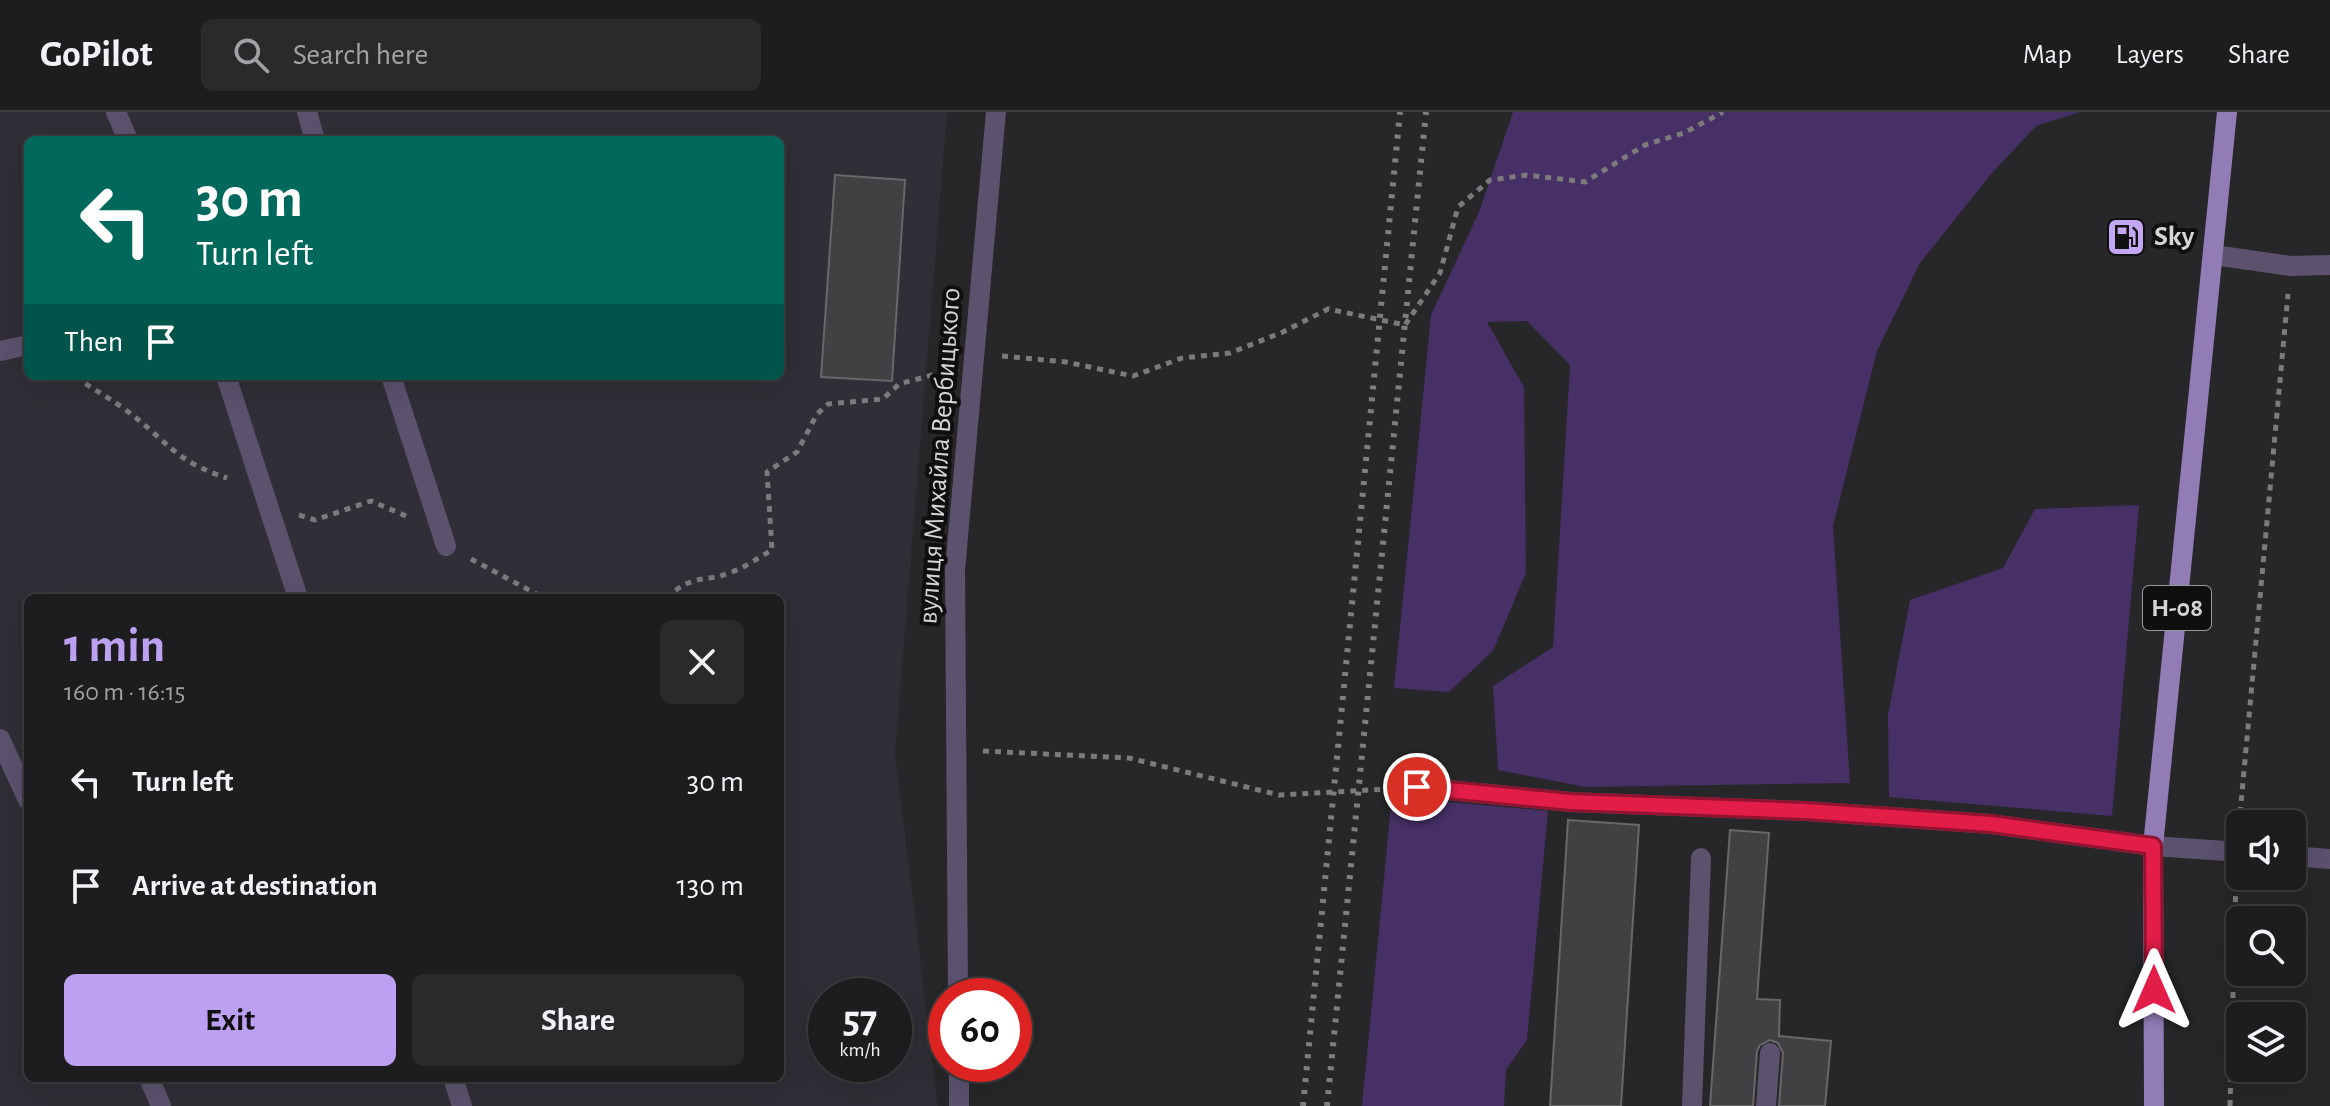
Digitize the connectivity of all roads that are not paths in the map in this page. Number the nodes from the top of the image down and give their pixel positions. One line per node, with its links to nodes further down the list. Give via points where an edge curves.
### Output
1 (116, 112): 5 (street)
2 (307, 112): 6 (street)
3 (996, 112): 23 (street, вулиця Михайла Вербицького, via 955,570)
4 (2227, 112): 7 (main road, Н-08)
5 (126, 136)
6 (314, 136)
7 (2214, 255): 8 (street, via 2290,266); 18 (main road, Н-08)
8 (2330, 265)
9 (24, 346): 10 (street)
10 (0, 351)
11 (227, 380): 14 (street)
12 (392, 380): 13 (street)
13 (446, 546)
14 (297, 594)
15 (0, 739): 17 (street)
16 (1417, 787): 18 (street, via 1571,802 1991,824)
17 (24, 791)
18 (2153, 846): 19 (street); 33 (main road, Н-08)
19 (2226, 851)
20 (2306, 857): 22 (street)
21 (1701, 858): 31 (street)
22 (2330, 859)
23 (958, 978)
24 (1770, 1053): 32 (street)
25 (151, 1082): 28 (street)
26 (454, 1082): 29 (street)
27 (959, 1082): 30 (street)
28 (161, 1106)
29 (462, 1106)
30 (959, 1106)
31 (1692, 1106)
32 (1766, 1106)
33 (2154, 1106)

